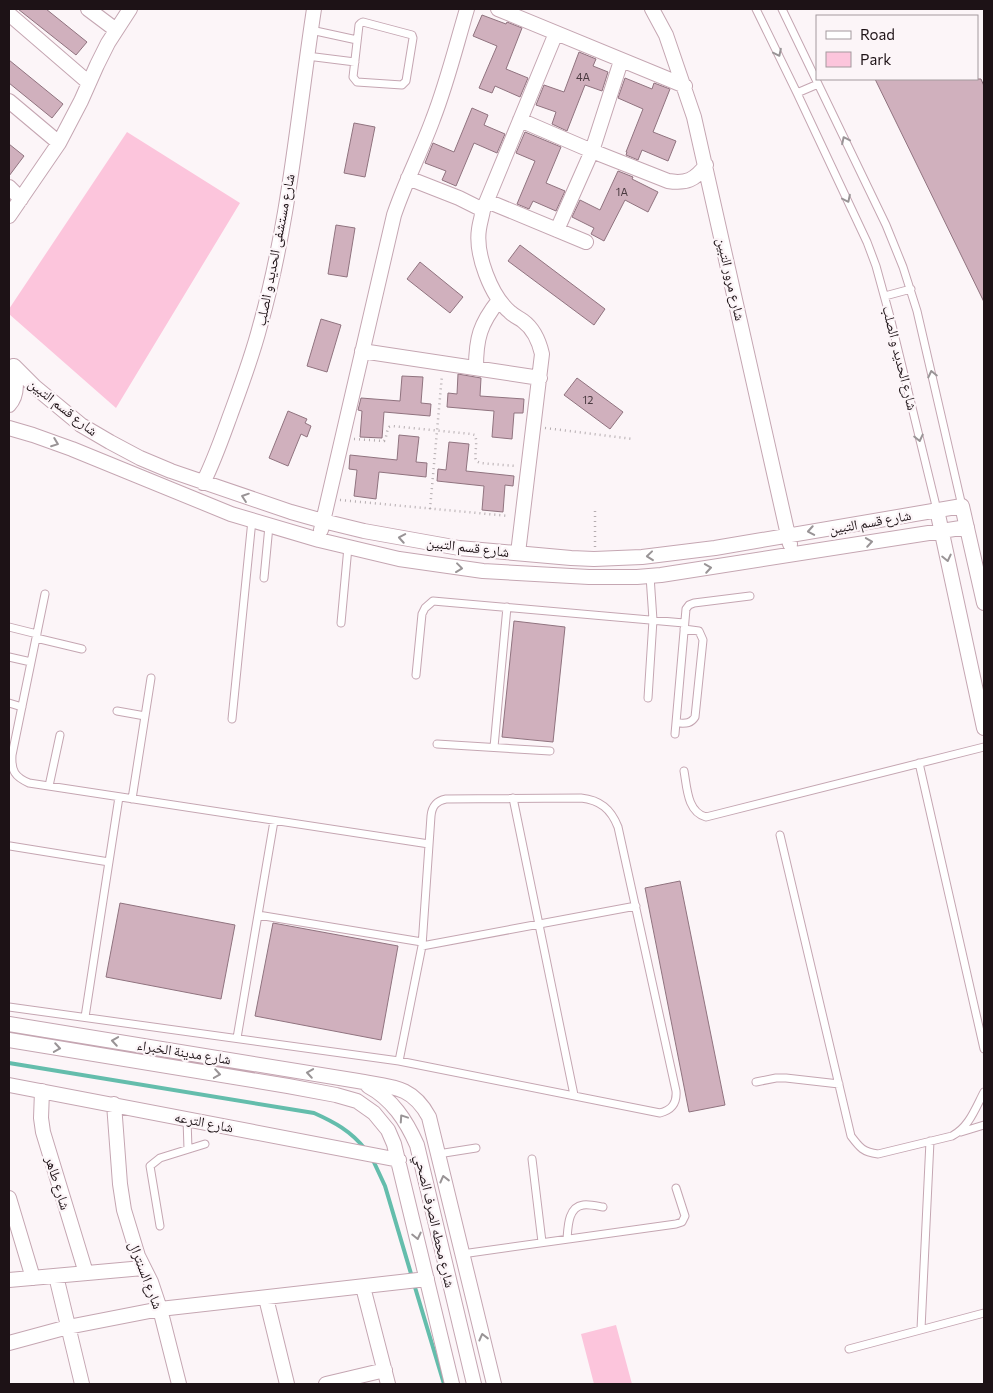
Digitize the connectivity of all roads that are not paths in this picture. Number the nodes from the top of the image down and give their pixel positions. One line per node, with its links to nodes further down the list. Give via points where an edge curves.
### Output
1 (88, 9): 10 (street)
2 (130, 9): 10 (street)
3 (314, 9): 11 (street, شارع مستشفى الحديد و الصلب)
4 (467, 9): 28 (street, via 433,121)
5 (498, 9): 12 (street)
6 (652, 9): 21 (street, شارع مرور التبين, via 666,35)
7 (756, 9): 22 (lane, شارع الحديد و الصلب, one-way to 22)
8 (782, 9): 18 (lane, شارع الحديد و الصلب)
9 (9, 14): 19 (street)
10 (116, 30): 19 (street)
11 (311, 30): 13 (lane); 14 (street, شارع مستشفى الحديد و الصلب)
12 (556, 33): 15 (street); 24 (street)
13 (357, 40): 16 (lane); 16 (lane, via 359,25 363,22 410,34 413,38 406,81 402,85 357,82 353,78)
14 (307, 56): 16 (lane); 44 (street, شارع مستشفى الحديد و الصلب, via 289,183 261,325 236,401)
15 (621, 61): 21 (street); 26 (street)
16 (355, 62)
17 (816, 80): 20 (lane, شارع الحديد و الصلب)
18 (816, 80)
19 (89, 83): 25 (street)
20 (818, 84): 22 (lane); 35 (lane, شارع الحديد و الصلب, one-way to 20, via 886,225)
21 (685, 86): 27 (street, شارع مرور التبين)
22 (797, 93): 36 (lane, شارع الحديد و الصلب, one-way to 36, via 867,242)
23 (9, 101): 25 (street)
24 (520, 120): 26 (street); 31 (street)
25 (59, 143): 30 (street)
26 (592, 151): 27 (street, via 679,183 690,180); 33 (street)
27 (706, 165): 52 (street, شارع مرور التبين)
28 (408, 178): 31 (street); 38 (street, via 394,216)
29 (9, 187): 30 (street)
30 (21, 199): 32 (street)
31 (485, 205): 33 (street); 37 (street, via 479,248 484,268)
32 (9, 216)
33 (557, 230): 34 (street)
34 (586, 242)
35 (910, 289): 36 (lane); 45 (lane, شارع الحديد و الصلب, one-way to 35)
36 (885, 296): 46 (lane, شارع الحديد و الصلب, one-way to 46)
37 (499, 300): 40 (street, via 480,332); 41 (street, via 525,322 539,342 542,354)
38 (362, 351): 40 (street); 48 (street)
39 (11, 362): 42 (street, via 17,384); 44 (street, شارع قسم التبين, via 35,387 81,425 140,458)
40 (476, 368): 41 (street)
41 (540, 378): 55 (street)
42 (9, 405)
43 (9, 428): 47 (street, شارع قسم التبين, one-way to 47, via 72,449 195,501)
44 (203, 483): 48 (street, شارع قسم التبين, one-way to 44)
45 (962, 506): 46 (street, شارع قسم التبين); 50 (street, شارع الحديد و الصلب)
46 (937, 510): 51 (street, شارع الحديد و الصلب); 52 (street, شارع قسم التبين, one-way to 52)
47 (252, 520): 49 (street, شارع قسم التبين); 78 (lane)
48 (323, 521): 53 (street); 55 (street, شارع قسم التبين, one-way to 48, via 459,548)
49 (269, 526): 53 (street, شارع قسم التبين); 58 (lane)
50 (967, 527): 51 (street, شارع قسم التبين); 61 (street, شارع الحديد و الصلب)
51 (940, 530): 56 (street, شارع قسم التبين, one-way to 51); 80 (street, شارع الحديد و الصلب, one-way to 80)
52 (788, 535): 55 (street, شارع قسم التبين, one-way to 55, via 665,555 626,558); 56 (street, شارع مرور التبين)
53 (319, 540): 54 (street, شارع قسم التبين)
54 (348, 547): 57 (street, شارع قسم التبين, one-way to 57, via 399,559 483,571 589,577); 64 (lane)
55 (518, 553)
56 (792, 554): 57 (street, شارع قسم التبين, one-way to 56)
57 (650, 576): 63 (lane)
58 (264, 578)
59 (45, 594): 67 (lane)
60 (750, 596): 65 (lane, via 690,605 686,608)
61 (984, 603)
62 (507, 607): 63 (lane); 71 (lane, via 438,601 428,604 422,614); 85 (lane)
63 (653, 620): 65 (lane); 73 (lane)
64 (341, 623)
65 (684, 626): 79 (lane); 79 (lane, via 699,631 703,640 695,717 687,724)
66 (9, 627): 67 (lane)
67 (36, 636): 68 (lane); 70 (lane)
68 (82, 649)
69 (9, 657): 70 (lane)
70 (31, 662): 75 (lane)
71 (416, 674)
72 (151, 678): 77 (lane)
73 (648, 698)
74 (9, 704): 75 (lane)
75 (22, 707): 89 (lane, via 12,755 15,773 29,783)
76 (117, 711): 77 (lane)
77 (145, 716): 92 (lane)
78 (232, 718)
79 (676, 723): 81 (lane)
80 (984, 728)
81 (675, 734)
82 (60, 736): 89 (lane)
83 (437, 744): 85 (lane)
84 (984, 746): 87 (lane)
85 (494, 747): 86 (lane)
86 (550, 751)
87 (919, 763): 88 (lane, via 706,817 694,810); 107 (lane)
88 (684, 770)
89 (49, 786): 90 (lane)
90 (119, 797): 92 (lane); 97 (lane)
91 (513, 798): 95 (lane, via 440,800 432,810); 98 (lane, via 586,799 608,809 618,827); 100 (lane)
92 (132, 799): 93 (lane)
93 (274, 820): 95 (lane); 99 (lane)
94 (780, 835): 111 (lane)
95 (429, 844): 101 (lane)
96 (10, 846): 97 (lane)
97 (109, 862): 103 (lane)
98 (636, 906): 100 (lane); 115 (lane, via 676,1099 668,1111 660,1112)
99 (258, 914): 101 (lane); 105 (lane)
100 (539, 924): 101 (lane); 115 (lane)
101 (422, 944): 108 (lane)
102 (9, 1007): 103 (lane)
103 (85, 1017): 105 (lane)
104 (9, 1024): 109 (street, شارع مدينة الخبراء, one-way to 104)
105 (237, 1038): 108 (lane)
106 (9, 1040): 116 (street, شارع مدينة الخبراء, one-way to 116, via 288,1086)
107 (984, 1049)
108 (399, 1061): 115 (lane)
109 (358, 1081): 125 (street, شارع مدينة الخبراء, via 402,1090 414,1096 429,1117); 156 (street, شارع محطه الصرف الصحي, one-way to 109, via 417,1145 401,1114 375,1090)
110 (756, 1082): 111 (lane, via 786,1078)
111 (839, 1084): 121 (lane, via 851,1136 866,1152 878,1154)
112 (9, 1085): 113 (street, شارع الترعه)
113 (42, 1091): 117 (street, شارع الترعه); 136 (street, شارع طاهر, via 43,1132)
114 (984, 1092): 120 (lane)
115 (574, 1095)
116 (356, 1101): 127 (street, شارع محطه الصرف الصحي, via 374,1113 388,1130)
117 (114, 1104): 118 (street, شارع الترعه); 135 (street, شارع السنترال, via 124,1210)
118 (187, 1119): 124 (lane); 127 (street, شارع الترعه)
119 (984, 1125): 120 (lane)
120 (959, 1132): 121 (lane)
121 (930, 1141): 146 (lane)
122 (205, 1144): 124 (lane)
123 (476, 1148): 125 (lane)
124 (188, 1149): 131 (lane, via 160,1158 150,1166)
125 (438, 1154): 134 (street, شارع مدينة الخبراء, one-way to 125)
126 (532, 1159): 133 (lane)
127 (399, 1160): 139 (street, شارع محطه الصرف الصحي, one-way to 139)
128 (676, 1188): 132 (lane, via 685,1216 682,1222)
129 (9, 1198): 138 (street)
130 (603, 1207): 132 (lane, via 577,1207 572,1212)
131 (160, 1226)
132 (567, 1239): 133 (lane)
133 (542, 1242): 134 (lane)
134 (462, 1254): 157 (street, شارع مدينة الخبراء, one-way to 134)
135 (143, 1268): 136 (street); 143 (street, شارع السنترال)
136 (86, 1273): 137 (street)
137 (56, 1276): 138 (street); 145 (street)
138 (33, 1278): 140 (street)
139 (427, 1279): 141 (street); 155 (street, شارع محطه الصرف الصحي)
140 (9, 1280)
141 (363, 1286): 142 (street); 149 (street)
142 (266, 1298): 143 (street); 152 (street)
143 (160, 1309): 145 (street); 151 (street, شارع السنترال)
144 (984, 1313): 146 (lane)
145 (68, 1327): 147 (street); 150 (street)
146 (921, 1330): 148 (lane)
147 (9, 1343)
148 (850, 1349)
149 (385, 1370): 153 (street); 154 (street)
150 (82, 1384)
151 (180, 1384)
152 (287, 1384)
153 (326, 1384)
154 (388, 1384)
155 (452, 1384)
156 (474, 1384)
157 (494, 1384)

